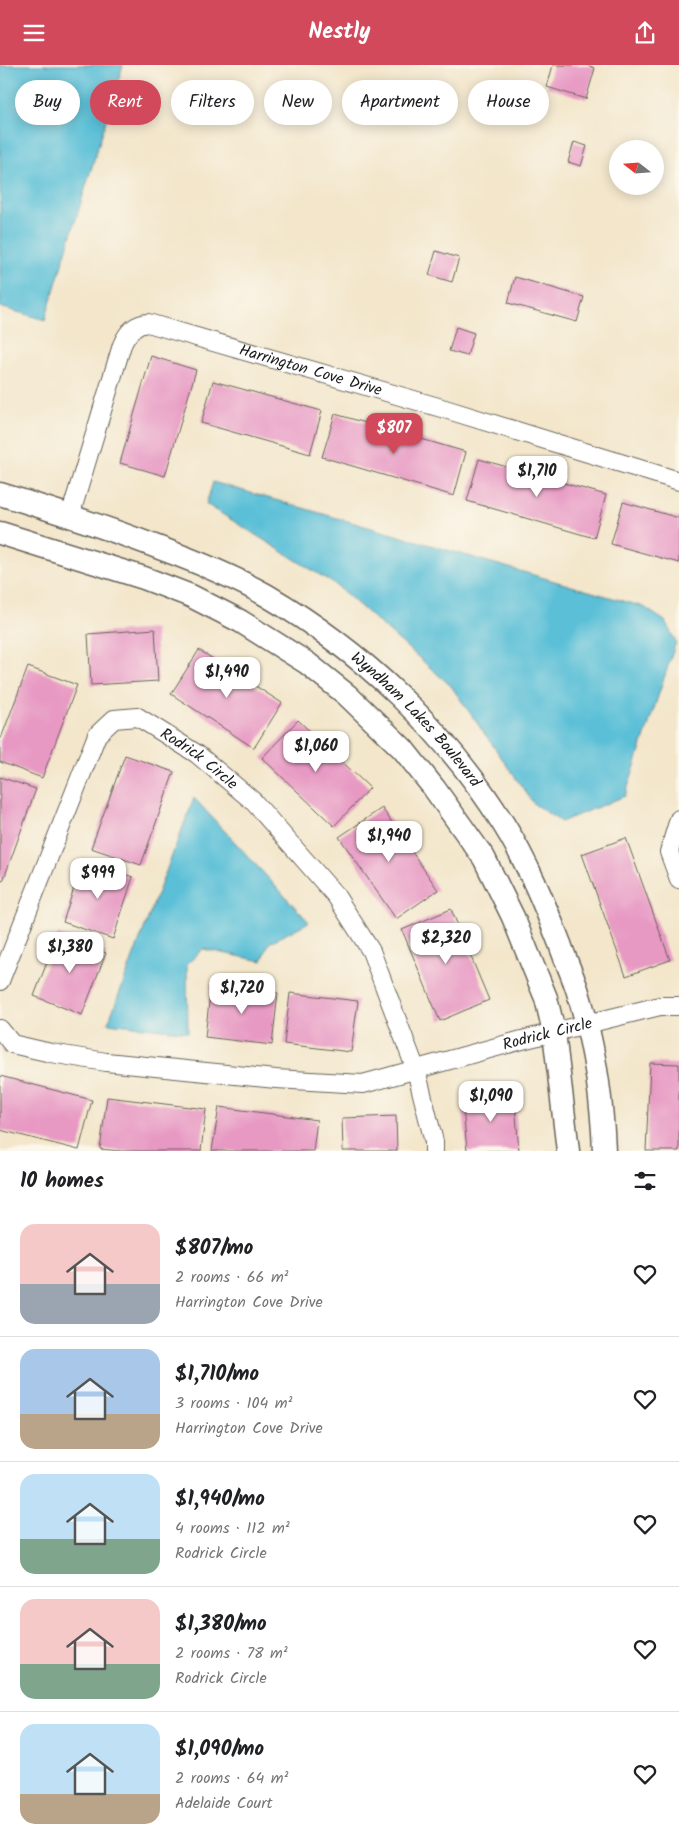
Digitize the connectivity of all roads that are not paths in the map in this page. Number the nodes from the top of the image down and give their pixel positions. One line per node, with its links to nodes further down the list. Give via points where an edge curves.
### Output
1 (679, 481): 3 (street, Harrington Cove Drive, via 148,323 130,331 122,345)
2 (0, 494): 3 (street, Wyndham Lakes Boulevard)
3 (70, 516): 9 (street, Wyndham Lakes Boulevard, via 217,570 267,596 330,637 375,673 432,729 505,826 544,903 577,989)
4 (0, 533): 11 (street, Wyndham Lakes Boulevard, via 191,596 240,621 307,663 347,695 403,749 484,858 513,917 542,989)
5 (679, 819): 6 (street, via 669,852)
6 (679, 879)
7 (0, 981): 12 (street, Rodrick Circle, via 97,735 114,719 138,717 197,753 253,801 336,896 370,951)
8 (679, 1006): 9 (street, Rodrick Circle, via 660,1006)
9 (586, 1024): 11 (street, Rodrick Circle); 15 (street, Wyndham Lakes Boulevard)
10 (0, 1029): 12 (street, Rodrick Circle, via 12,1044 51,1053 266,1079 363,1084)
11 (554, 1032): 12 (street, Rodrick Circle); 14 (street, Wyndham Lakes Boulevard)
12 (416, 1070): 13 (street)
13 (434, 1151)
14 (568, 1151)
15 (604, 1151)

